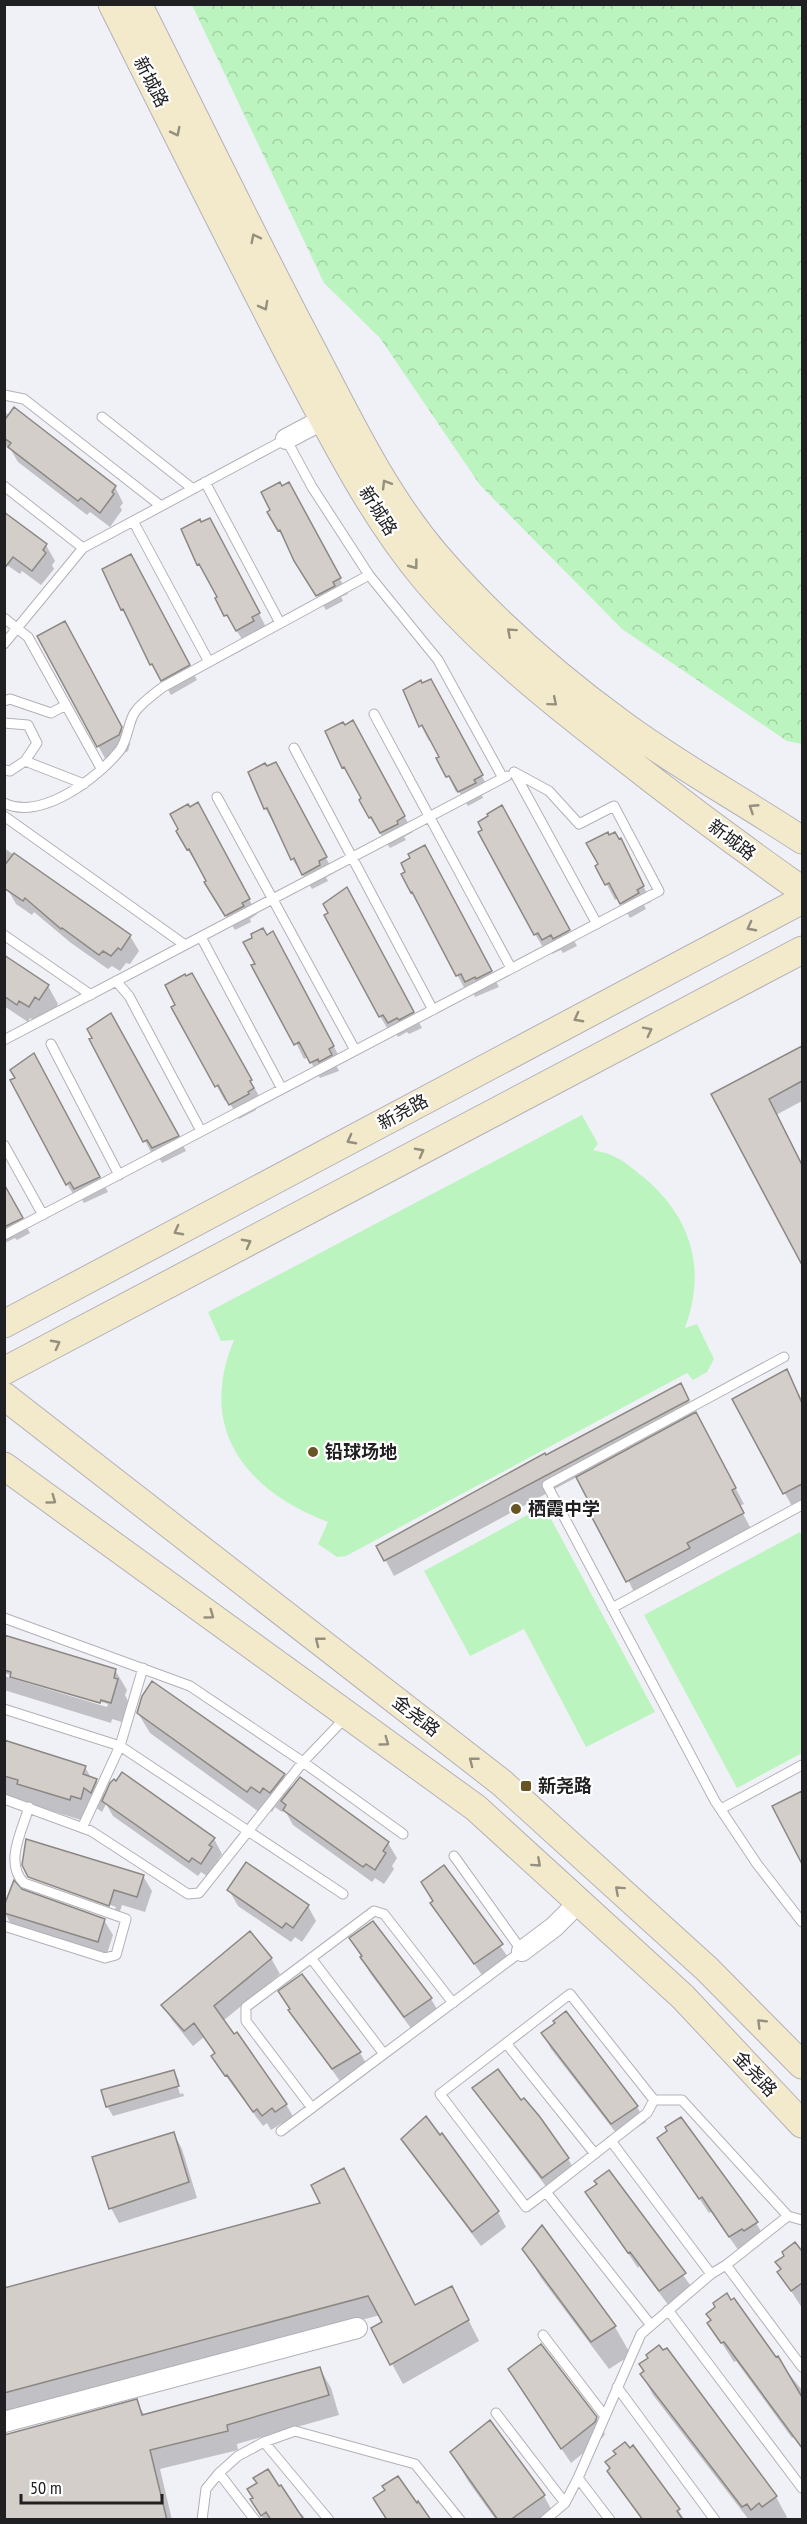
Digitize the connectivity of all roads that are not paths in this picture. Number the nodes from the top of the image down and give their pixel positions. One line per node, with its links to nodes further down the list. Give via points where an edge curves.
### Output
1 (112, 4): 5 (main road, 新城路, one-way to 5)
2 (138, 4): 34 (main road, 新城路, one-way to 2, via 624,726 563,679 500,623 435,554 397,503 356,433)
3 (4, 395): 10 (lane, via 24,399)
4 (102, 417): 9 (lane)
5 (324, 419): 6 (street); 36 (main road, 新城路, one-way to 36, via 401,548 474,631 554,704)
6 (286, 439): 7 (lane); 13 (lane)
7 (205, 482): 9 (lane); 15 (lane)
8 (4, 486): 12 (lane)
9 (193, 489): 10 (lane)
10 (161, 506): 11 (lane)
11 (133, 521): 12 (lane); 18 (lane)
12 (83, 548): 16 (lane)
13 (369, 575): 15 (lane); 28 (lane, via 438,660)
14 (4, 618): 16 (lane)
15 (280, 623): 18 (lane)
16 (17, 628): 17 (lane); 20 (lane, via 28,637)
17 (4, 644)
18 (209, 662): 25 (lane, via 163,687 135,712 120,750)
19 (4, 701): 20 (lane, via 10,699 51,713)
20 (66, 705): 25 (lane)
21 (374, 714): 33 (lane)
22 (4, 723): 24 (lane, via 28,725 33,734 37,743)
23 (294, 748): 35 (lane)
24 (25, 761): 26 (lane, via 10,771); 29 (lane)
25 (101, 768): 29 (lane)
26 (4, 770)
27 (514, 772): 28 (lane); 39 (lane); 39 (lane, via 549,791 579,824 614,806 659,891)
28 (503, 778): 33 (lane)
29 (84, 784): 31 (lane, via 31,807)
30 (217, 797): 37 (lane)
31 (4, 803)
32 (4, 816): 42 (lane)
33 (430, 817): 35 (lane); 44 (lane)
34 (802, 840)
35 (352, 857): 37 (lane); 47 (lane)
36 (802, 890)
37 (273, 899): 41 (lane); 50 (lane)
38 (802, 900): 57 (main road, 新尧路, one-way to 57)
39 (597, 924): 44 (lane)
40 (4, 934): 46 (lane)
41 (201, 937): 42 (lane); 51 (lane)
42 (185, 945): 45 (lane)
43 (802, 950): 59 (main road, one-way to 43)
44 (511, 968): 47 (lane)
45 (116, 981): 46 (lane); 52 (lane, via 129,996)
46 (91, 994): 48 (lane)
47 (433, 1010): 50 (lane)
48 (4, 1040)
49 (51, 1044): 54 (lane)
50 (355, 1050): 51 (lane)
51 (282, 1089): 52 (lane)
52 (201, 1131): 54 (lane)
53 (4, 1145): 55 (lane)
54 (119, 1175): 55 (lane)
55 (43, 1215): 56 (lane)
56 (4, 1235)
57 (4, 1324)
58 (784, 1357): 63 (lane, via 547,1485)
59 (4, 1371)
60 (4, 1396): 87 (main road, 金尧路, one-way to 60, via 502,1783)
61 (4, 1466): 67 (main road, 金尧路, one-way to 67)
62 (801, 1510): 63 (lane)
63 (612, 1608): 73 (lane)
64 (4, 1618): 65 (lane)
65 (143, 1668): 68 (lane); 69 (lane, via 190,1686)
66 (4, 1709): 68 (lane)
67 (348, 1715): 69 (lane); 79 (main road, 金尧路, one-way to 79, via 476,1808)
68 (120, 1746): 74 (lane); 75 (lane)
69 (303, 1762): 75 (lane); 76 (lane)
70 (802, 1765): 73 (lane)
71 (4, 1799): 72 (lane)
72 (29, 1807): 74 (lane); 81 (lane, via 14,1859 16,1875 24,1883 126,1918 116,1955 105,1958)
73 (721, 1809): 80 (lane)
74 (82, 1828): 75 (lane, via 188,1894 199,1893)
75 (248, 1832): 78 (lane)
76 (403, 1834)
77 (454, 1856): 82 (lane)
78 (343, 1894)
79 (579, 1902): 82 (street); 90 (main road, 金尧路, via 683,1997)
80 (802, 1922)
81 (4, 1926)
82 (522, 1951): 84 (lane)
83 (311, 1958): 84 (lane, via 374,1911 384,1914); 86 (lane); 89 (lane, via 246,2007 246,2020)
84 (453, 2003): 86 (lane)
85 (506, 2043): 88 (lane, via 570,1994); 93 (lane); 94 (lane, via 440,2094 526,2207)
86 (384, 2054): 89 (lane)
87 (800, 2057)
88 (654, 2100): 92 (lane, via 647,2113); 95 (lane, via 682,2100)
89 (312, 2108): 91 (lane)
90 (802, 2124)
91 (281, 2131)
92 (612, 2141): 93 (lane); 98 (lane)
93 (595, 2154): 94 (lane)
94 (546, 2192): 100 (lane)
95 (788, 2216): 96 (lane); 97 (lane)
96 (802, 2220)
97 (726, 2265): 98 (lane); 103 (lane)
98 (711, 2274): 99 (lane)
99 (668, 2310): 100 (lane); 111 (lane)
100 (650, 2324): 104 (lane, via 641,2334)
101 (357, 2328): 107 (street)
102 (543, 2335): 106 (lane)
103 (802, 2367)
104 (617, 2387): 106 (lane); 119 (lane)
105 (496, 2413): 112 (lane)
106 (604, 2415): 110 (lane)
107 (4, 2422)
108 (264, 2442): 109 (lane, via 238,2456); 115 (lane); 116 (lane, via 295,2431 415,2464)
109 (219, 2473): 113 (lane, via 206,2489); 114 (lane)
110 (578, 2478): 112 (lane); 118 (lane)
111 (802, 2488)
112 (565, 2503): 117 (lane)
113 (201, 2520)
114 (255, 2520)
115 (329, 2520)
116 (460, 2520)
117 (545, 2520)
118 (610, 2520)
119 (715, 2520)

